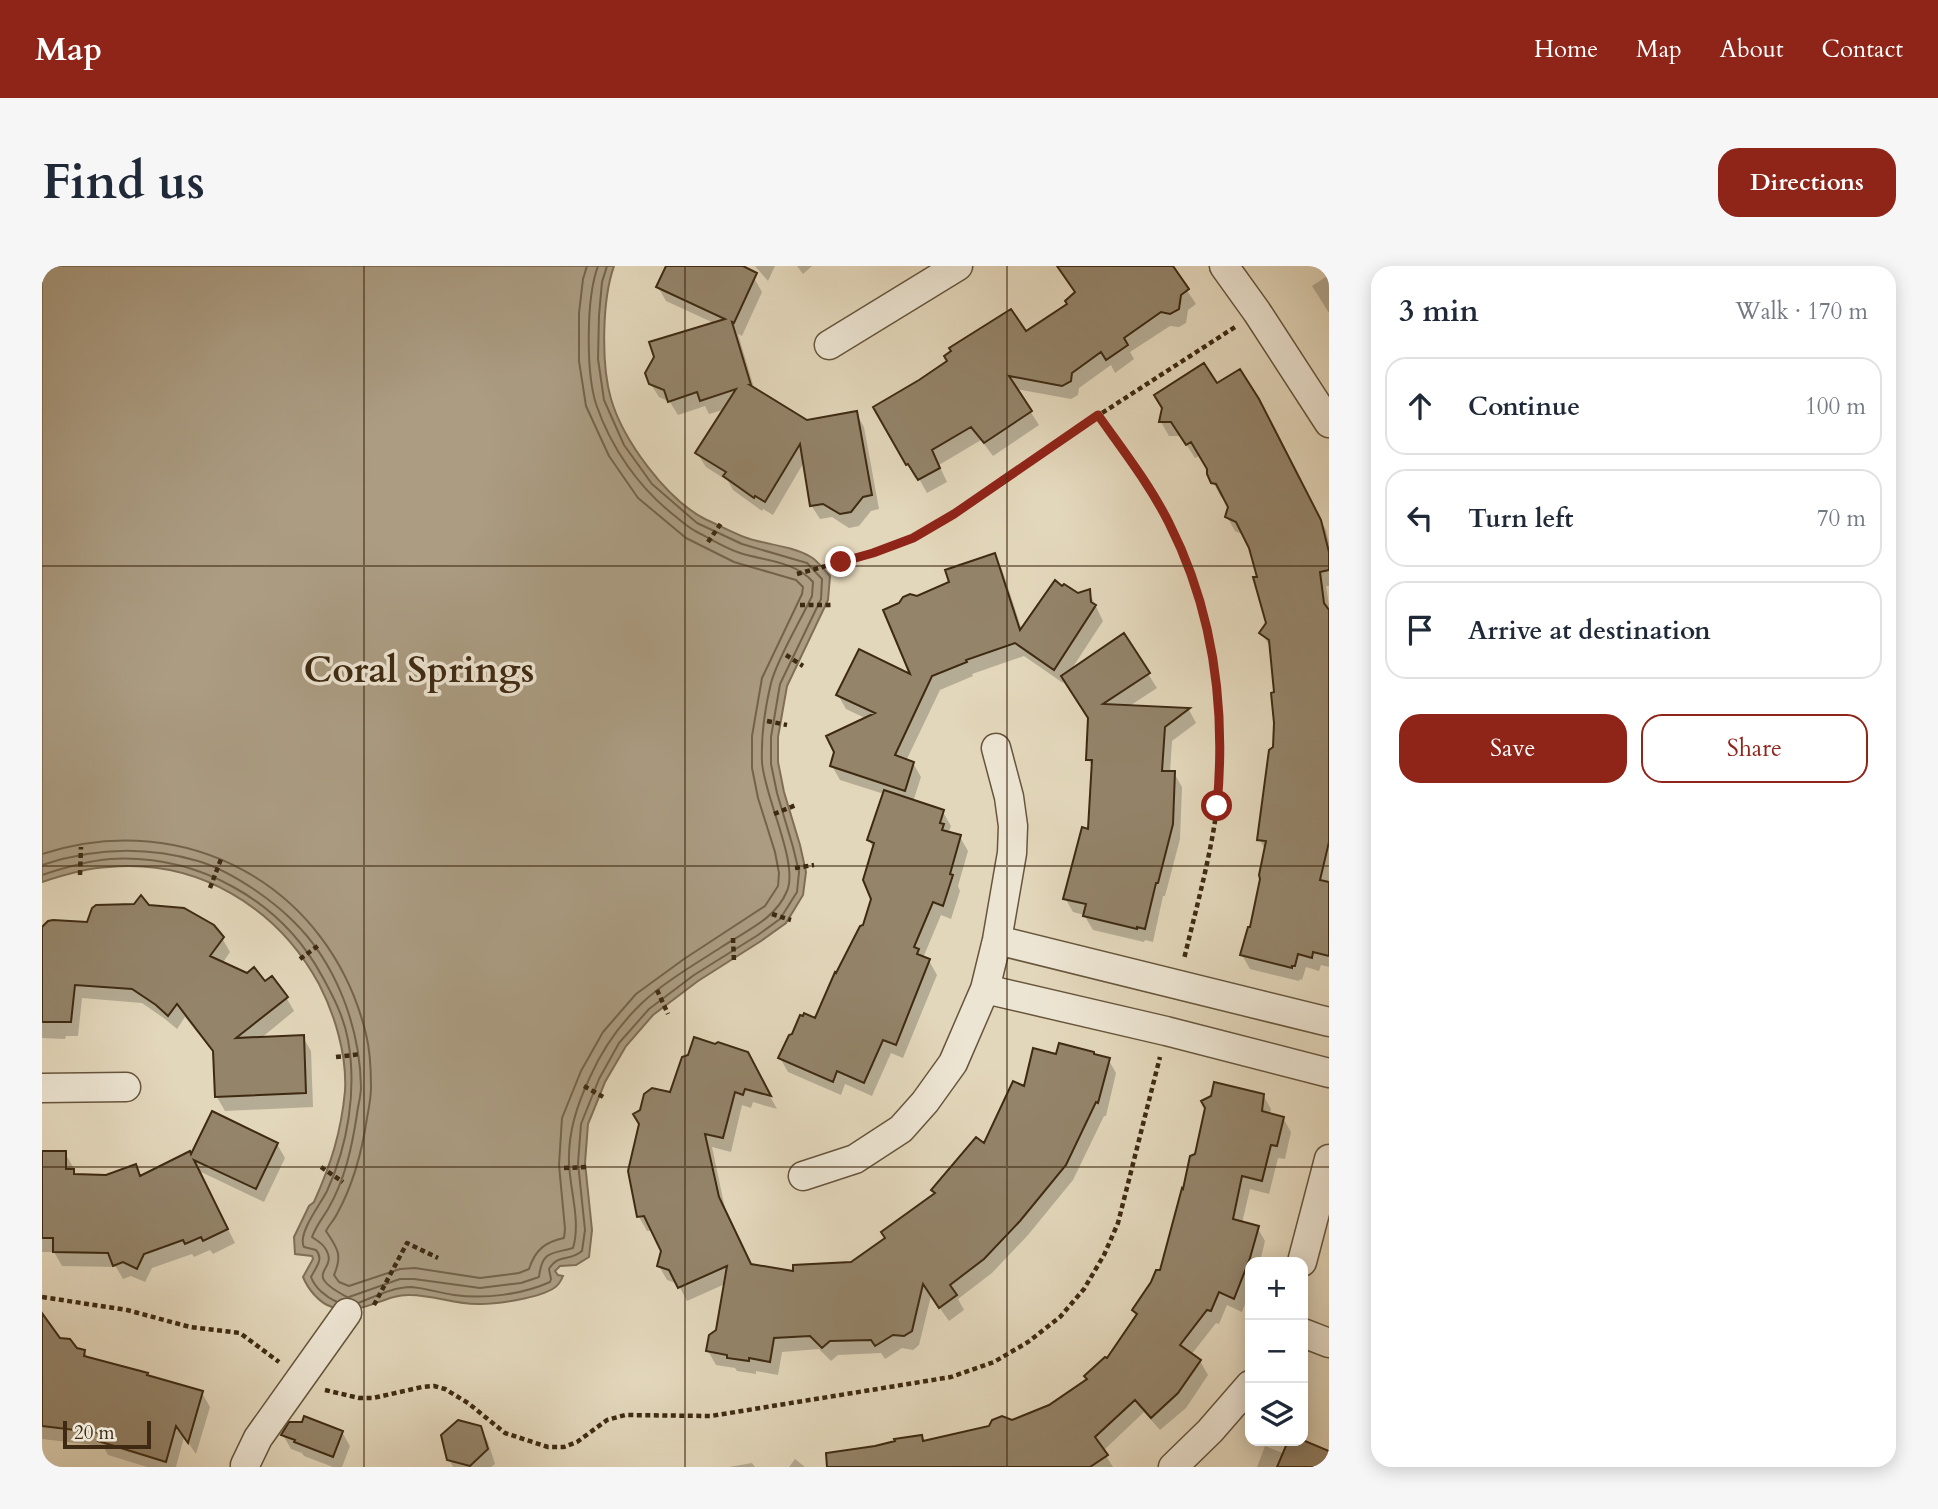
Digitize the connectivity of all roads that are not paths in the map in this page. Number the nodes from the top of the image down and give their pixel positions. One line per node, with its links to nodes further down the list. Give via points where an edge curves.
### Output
1 (958, 266): 3 (street)
2 (1224, 266): 4 (street)
3 (830, 345)
4 (1329, 423)
5 (996, 748): 6 (street, via 1013,826)
6 (997, 940): 7 (street); 8 (street)
7 (985, 989): 9 (street); 13 (street, via 953,1063 901,1129 855,1159)
8 (1329, 1022)
9 (1329, 1073)
10 (126, 1087): 11 (street)
11 (42, 1088)
12 (1329, 1159): 14 (street)
13 (803, 1177)
14 (1303, 1257)
15 (358, 1315): 19 (street, via 302,1378 258,1438)
16 (1308, 1335): 17 (street)
17 (1329, 1343)
18 (1245, 1391): 20 (street)
19 (245, 1465)
20 (1173, 1467)

